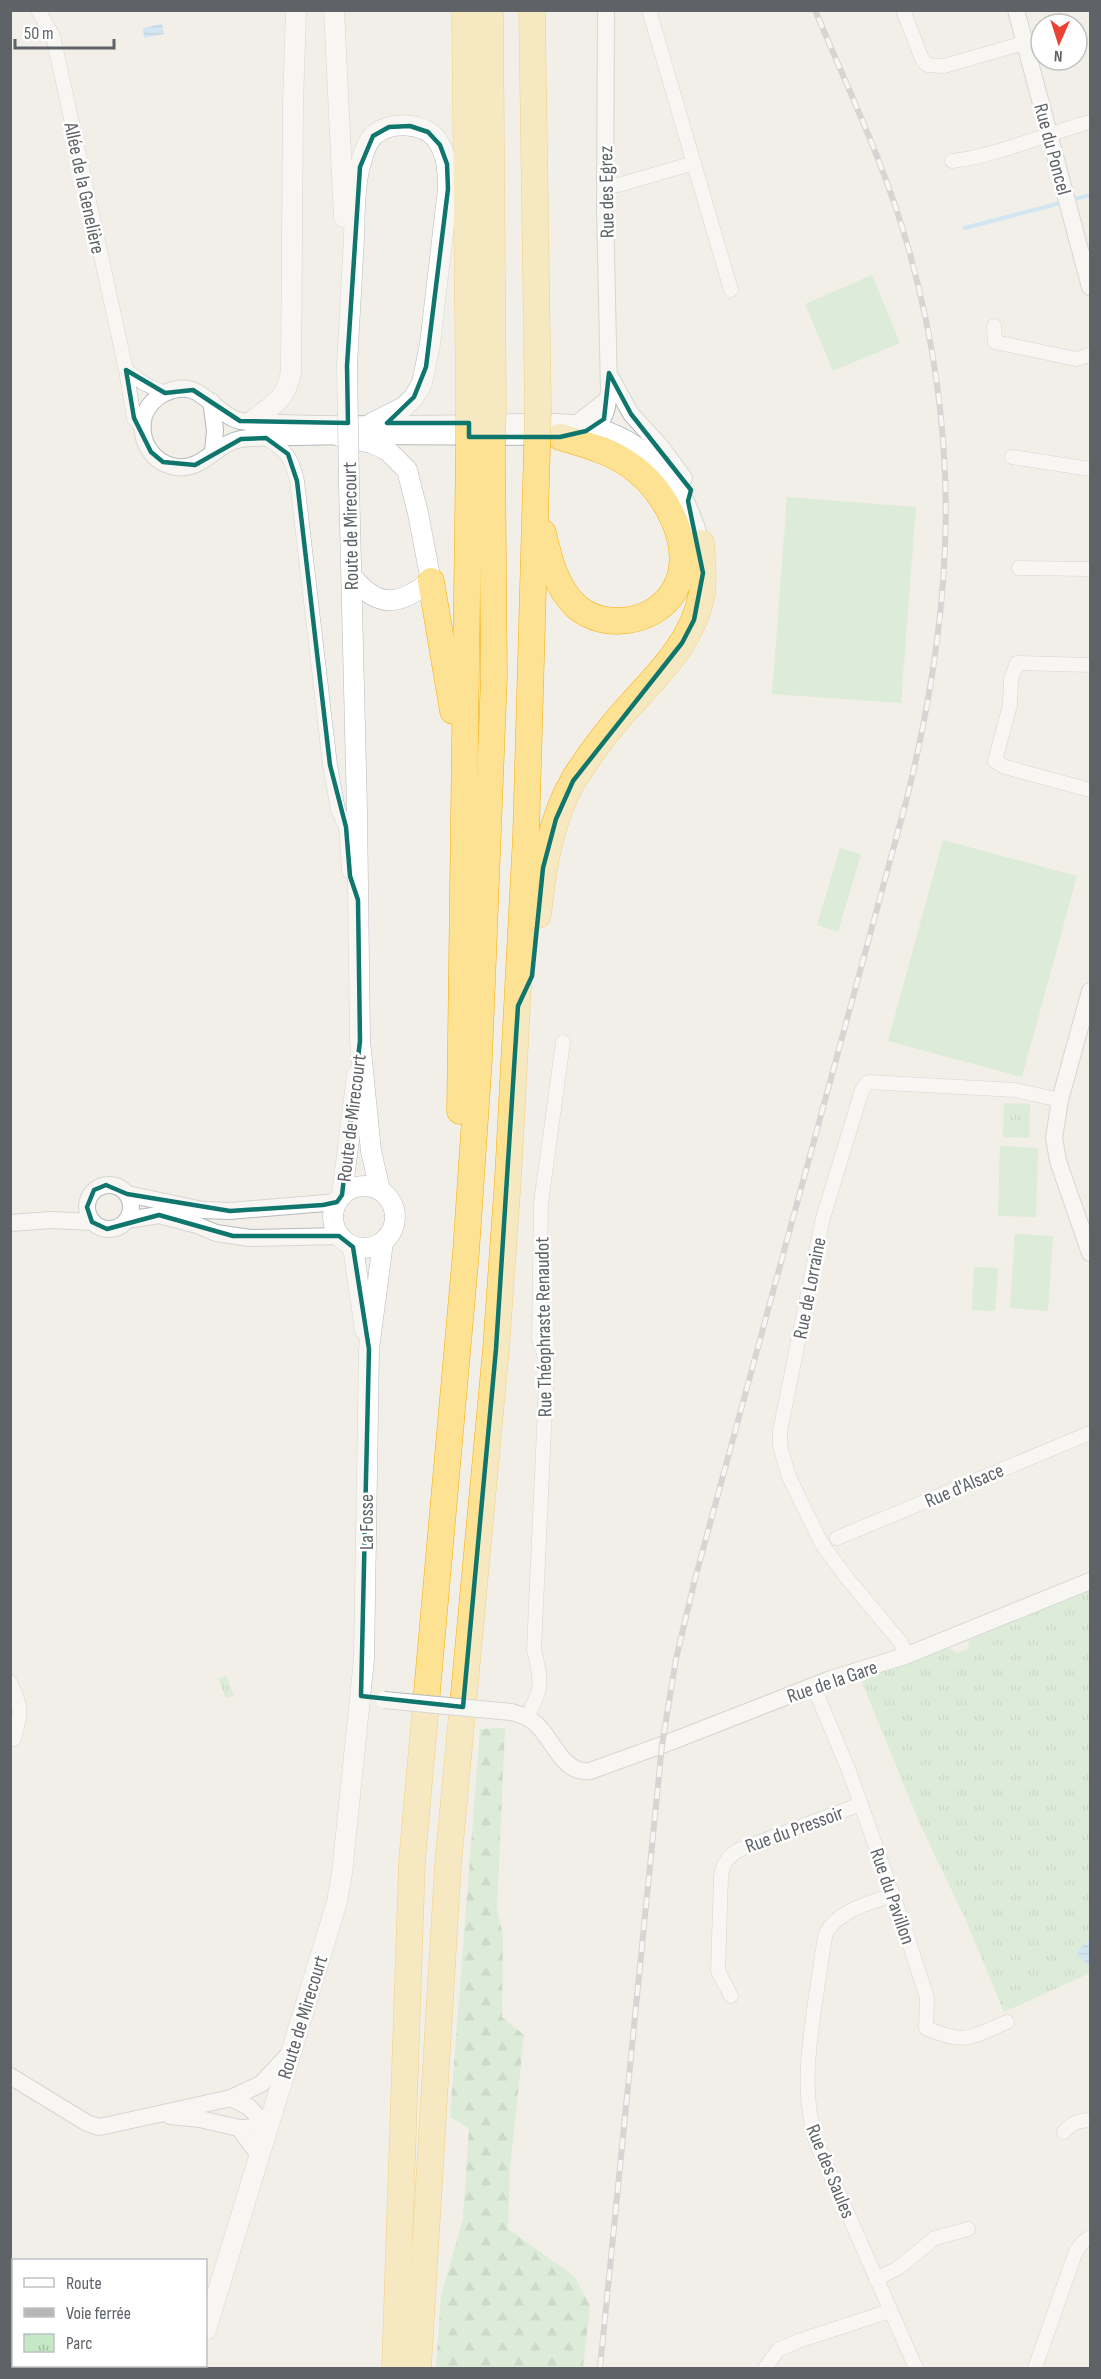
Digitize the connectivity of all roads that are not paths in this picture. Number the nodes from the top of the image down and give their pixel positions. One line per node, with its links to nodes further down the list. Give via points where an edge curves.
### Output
1 (38, 10): 23 (street, Allée de la Genelière, via 53,36)
2 (296, 10): 29 (main road, via 291,372 281,399)
3 (334, 10): 22 (main road, Route de Mirecourt)
4 (465, 10): 28 (highway)
5 (490, 10): 28 (highway)
6 (532, 10): 34 (highway, bridge, via 538,408)
7 (606, 10): 16 (street, Rue des Egrez)
8 (649, 10): 15 (street)
9 (903, 10): 11 (street, via 927,65 944,66)
10 (1016, 10): 11 (street, Rue du Poncel)
11 (1024, 43): 13 (street, Rue du Poncel)
12 (1090, 122): 13 (street)
13 (1049, 135): 14 (street); 17 (street, Rue du Poncel)
14 (952, 161)
15 (694, 163): 16 (street); 19 (street)
16 (606, 186): 24 (street, Rue des Egrez)
17 (1088, 267): 18 (street, Rue du Poncel)
18 (1090, 286)
19 (731, 290)
20 (994, 326): 21 (street, via 994,342 1076,359)
21 (1090, 355)
22 (347, 366): 30 (main road, via 362,158 373,136 400,125 410,126 435,138 447,164 448,189 430,344 422,383 414,397 404,407); 45 (main road, Route de Mirecourt, bridge)
23 (126, 370): 25 (street, via 142,383); 32 (street, Allée de la Genelière, via 134,418)
24 (609, 373): 26 (street, Rue des Egrez); 41 (street, via 631,414 686,480 691,490)
25 (165, 393): 27 (street, via 193,390); 32 (street, via 146,412)
26 (608, 399): 31 (street, via 607,412); 34 (street)
27 (212, 401): 29 (street, via 233,420); 37 (street)
28 (481, 408): 36 (highway, bridge)
29 (250, 422): 30 (street)
30 (372, 423): 34 (street)
31 (596, 426): 34 (street); 41 (street, via 647,453)
32 (143, 429): 37 (street, via 151,452 171,466 195,465)
33 (339, 436): 34 (street); 35 (street); 46 (main road, via 387,450 406,470)
34 (558, 436): 40 (highway); 40 (highway, via 602,450 627,464 659,494 676,525 682,551 682,567 673,591 652,612 621,621 606,621 578,607 555,575)
35 (266, 438): 37 (street, via 233,441); 50 (street, via 288,454 297,481 330,765 338,810 346,827 350,876)
36 (481, 446): 49 (highway); 66 (highway, via 494,677 479,1059)
37 (213, 453)
38 (1012, 457): 39 (street)
39 (1090, 469)
40 (536, 500): 52 (highway)
41 (688, 501): 42 (street)
42 (700, 543): 52 (highway, via 702,594 682,643 573,780 556,819 543,868 532,976)
43 (1019, 568): 44 (street)
44 (1090, 569)
45 (352, 576): 46 (main road, via 370,596 385,600 412,595); 50 (main road, Route de Mirecourt)
46 (431, 581): 49 (highway, via 453,709)
47 (1090, 665): 48 (street, via 1017,663 995,761 1005,767)
48 (1090, 787)
49 (462, 879): 66 (highway, via 459,1169)
50 (358, 900): 53 (main road, Route de Mirecourt)
51 (1090, 991): 55 (street)
52 (518, 1006): 97 (highway, via 496,1349 448,1865)
53 (360, 1041): 56 (main road, Route de Mirecourt, via 371,1151); 59 (main road, Route de Mirecourt)
54 (562, 1042): 76 (street, Rue Théophraste Renaudot, via 542,1203 539,1339 547,1363 534,1649 541,1677 538,1697)
55 (1060, 1100): 67 (street, via 1054,1128 1055,1148); 72 (street, Rue de Lorraine, via 1015,1090 868,1082 823,1218 780,1446 789,1477 822,1544 902,1644)
56 (380, 1190): 59 (main road, via 356,1187); 65 (main road, via 395,1211 393,1228)
57 (127, 1194): 58 (street, via 118,1186 106,1185 94,1190); 59 (street, via 221,1211 285,1208); 61 (street, via 131,1207)
58 (89, 1198): 60 (street); 62 (street, via 87,1208)
59 (339, 1198): 64 (main road, via 333,1220)
60 (52, 1220): 62 (street); 63 (street)
61 (127, 1220): 62 (street, via 119,1227 107,1229); 64 (street, via 159,1215 216,1233 250,1238)
62 (92, 1222)
63 (10, 1223)
64 (346, 1242): 65 (main road, via 368,1248); 68 (main road, La Fosse)
65 (383, 1242): 68 (main road, La Fosse)
66 (466, 1252): 96 (highway, via 412,1861)
67 (1090, 1253)
68 (369, 1349): 75 (main road, La Fosse)
69 (1090, 1433): 70 (street, Rue d'Alsace)
70 (837, 1538)
71 (1090, 1581): 72 (street, Rue de la Gare)
72 (905, 1656): 74 (street, Rue de la Gare)
73 (10, 1682): 77 (street, via 21,1706)
74 (813, 1685): 76 (street, Rue de la Gare, via 681,1738 600,1768 581,1771 571,1767); 78 (street, Rue du Pavillon)
75 (362, 1696): 76 (street, bridge); 82 (main road, Route de Mirecourt, via 338,1902)
76 (527, 1717)
77 (14, 1738)
78 (861, 1804): 79 (street, Rue du Pavillon); 80 (street, Rue du Pressoir, via 741,1849 728,1858 721,1876 718,1971)
79 (893, 1895): 81 (street, Rue du Pavillon, via 927,1998 926,2028 966,2040); 93 (street, Rue des Saules, via 841,1915 826,1933 806,2073 816,2142)
80 (731, 1996)
81 (1007, 2022)
82 (292, 2051): 84 (street, via 261,2084); 87 (main road, Route de Mirecourt)
83 (10, 2076): 85 (street, via 94,2126)
84 (231, 2098): 85 (street); 87 (street, via 249,2107)
85 (160, 2115): 88 (street)
86 (1090, 2120): 89 (street, via 1078,2121)
87 (267, 2127): 88 (street); 90 (main road, Route de Mirecourt)
88 (239, 2128): 90 (street)
89 (1064, 2132)
90 (258, 2154): 95 (main road, Route de Mirecourt)
91 (968, 2229): 93 (street, via 935,2238 898,2268)
92 (1090, 2237): 100 (street, via 1076,2251)
93 (876, 2279): 94 (street, Rue des Saules)
94 (890, 2311): 98 (street, via 778,2350); 99 (street, Rue des Saules)
95 (207, 2327)
96 (394, 2368)
97 (418, 2368)
98 (765, 2368)
99 (916, 2368)
100 (1035, 2368)

